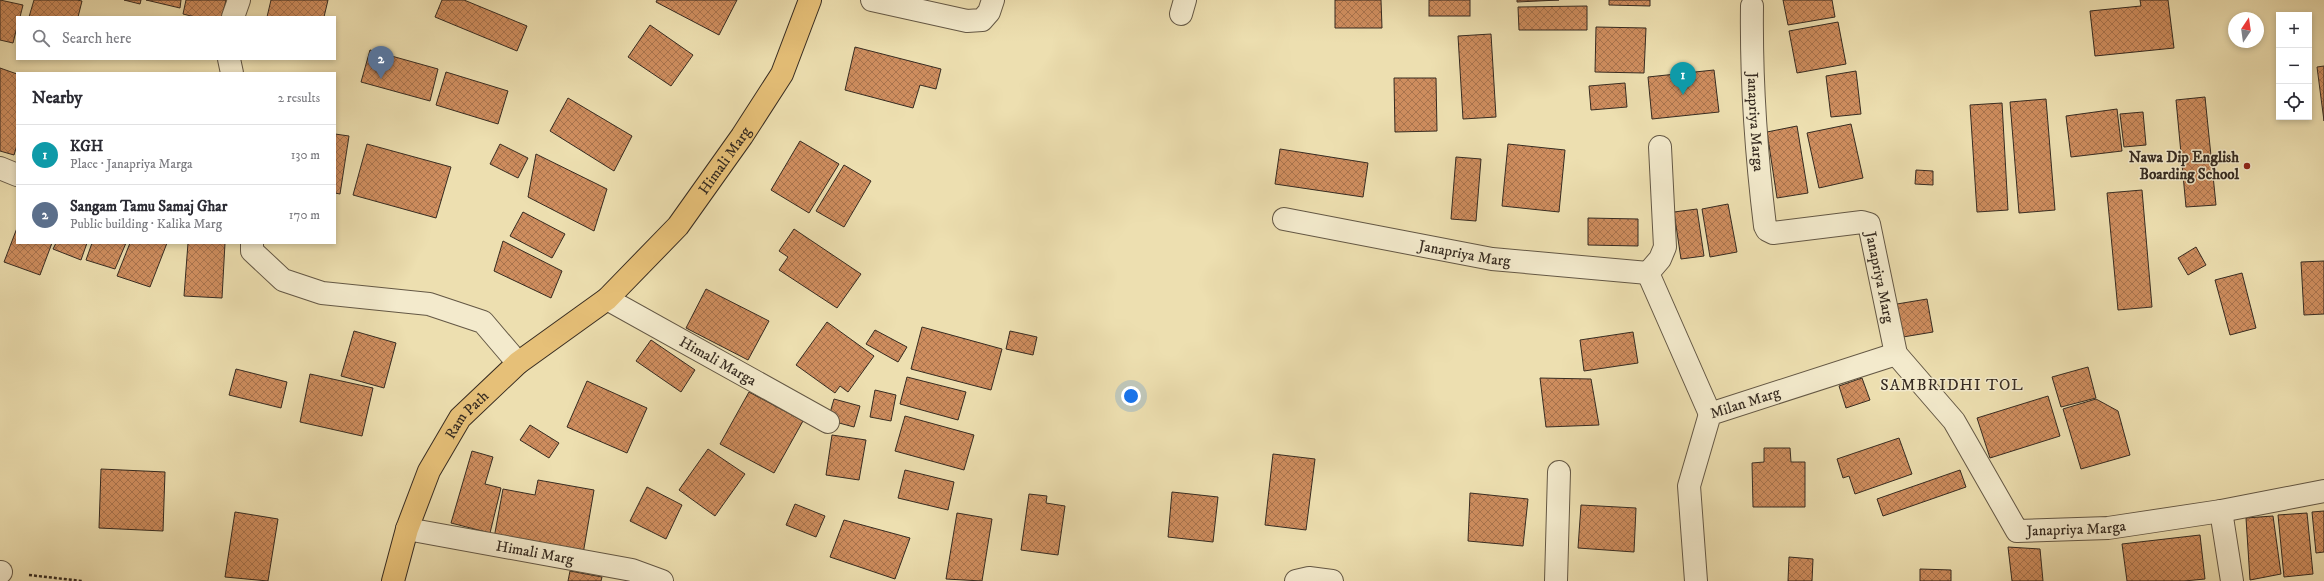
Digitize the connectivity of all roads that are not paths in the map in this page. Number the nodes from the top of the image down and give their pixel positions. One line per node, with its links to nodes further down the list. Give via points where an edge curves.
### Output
1 (239, 0): 6 (street)
2 (810, 0): 16 (main road, Himali Marg, via 782,74 742,136 678,226)
3 (872, 0): 4 (street, via 967,21 982,20 989,12)
4 (993, 0)
5 (1752, 6): 13 (street, Janapriya Marga, via 1751,74 1757,164 1765,226)
6 (233, 16)
7 (229, 60): 8 (street)
8 (232, 72)
9 (1660, 147): 15 (street, via 1665,247 1660,259)
10 (0, 168): 11 (street)
11 (16, 175)
12 (1284, 219): 15 (street, Janapriya Marg, via 1492,259)
13 (1773, 232): 17 (street, Janapriya Marg, via 1862,222 1869,224)
14 (252, 244): 18 (street, via 252,251 283,280 322,293 429,304 483,322)
15 (1648, 274): 19 (street)
16 (607, 299): 18 (main road, Ram Path); 20 (street, Himali Marga)
17 (1896, 354): 19 (street, Milan Marg); 23 (street, Janapriya Marga, via 1954,421 2017,531 2108,528)
18 (518, 363): 24 (main road, Ram Path, via 460,418 428,471)
19 (1710, 414): 30 (street, Milan Marg, via 1688,486)
20 (828, 422)
21 (1559, 472): 29 (street)
22 (2324, 491): 23 (street, Janapriya Marga)
23 (2221, 511): 31 (street)
24 (407, 529): 25 (main road, Ram Path); 26 (street, Himali Marg, via 632,570)
25 (393, 581)
26 (662, 581)
27 (1296, 581): 28 (street, via 1309,578)
28 (1332, 581)
29 (1556, 581)
30 (1696, 581)
31 (2232, 581)

